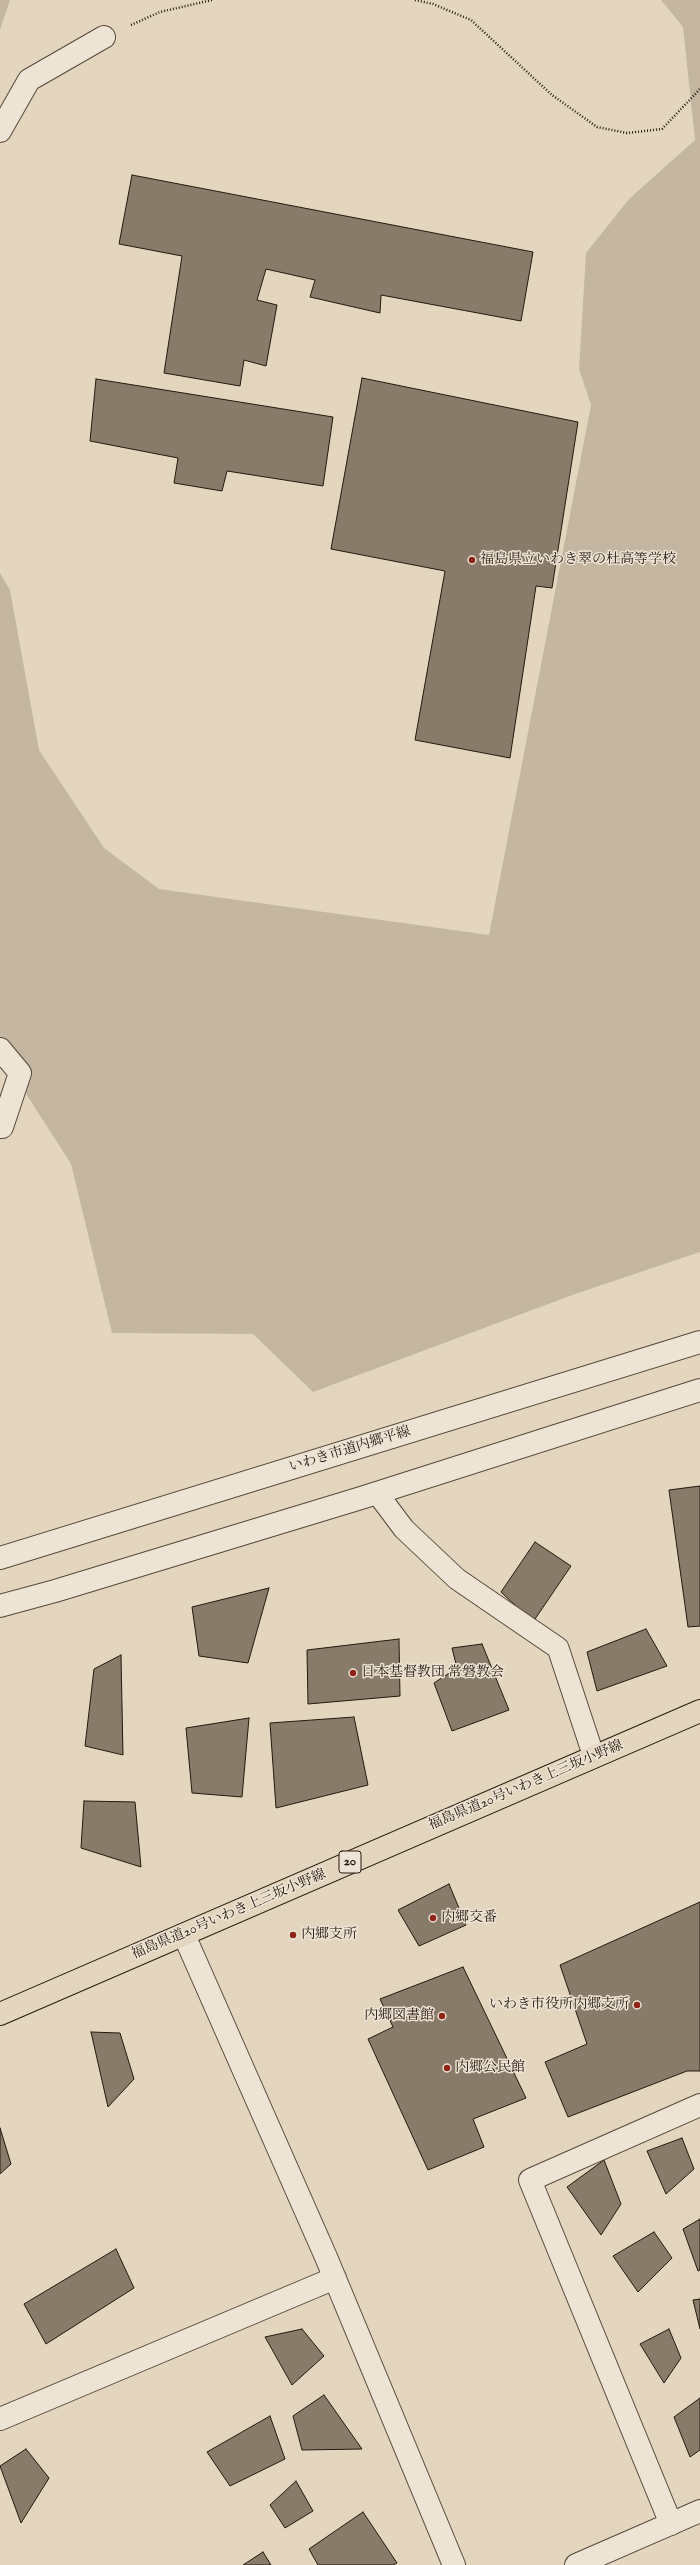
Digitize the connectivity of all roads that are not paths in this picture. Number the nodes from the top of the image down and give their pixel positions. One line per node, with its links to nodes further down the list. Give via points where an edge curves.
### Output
1 (104, 38): 2 (street, via 29,80)
2 (0, 131)
3 (0, 1049): 4 (street, via 20,1074)
4 (0, 1127)
5 (700, 1342): 8 (street, いわき市道内郷平線)
6 (700, 1390): 7 (street)
7 (377, 1492): 9 (street); 11 (lane, via 404,1529 457,1579 558,1648)
8 (0, 1558)
9 (0, 1606)
10 (700, 1711): 11 (main road, 福島県道20号いわき上三坂小野線 / 20)
11 (594, 1757): 12 (main road, 福島県道20号いわき上三坂小野線 / 20)
12 (184, 1935): 13 (main road, 福島県道20号いわき上三坂小野線 / 20); 15 (street)
13 (0, 2014)
14 (700, 2105): 18 (street, via 530,2180)
15 (335, 2278): 16 (street); 19 (street)
16 (0, 2419)
17 (700, 2511): 18 (street)
18 (671, 2524): 20 (street)
19 (454, 2565)
20 (576, 2565)

